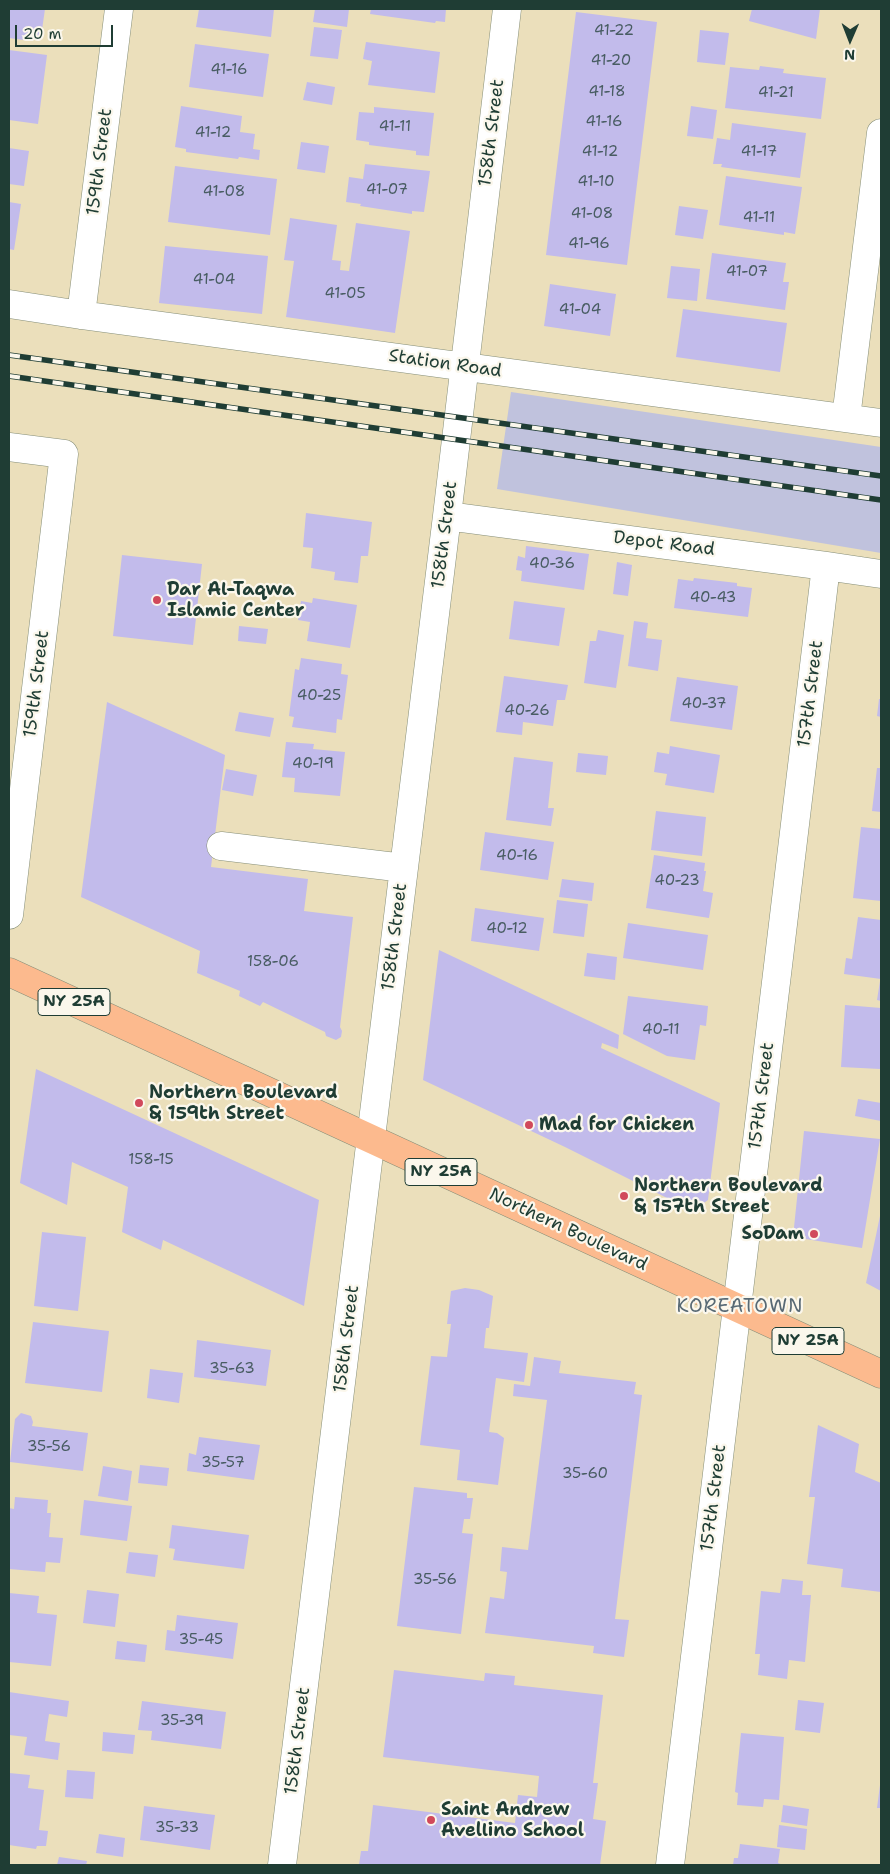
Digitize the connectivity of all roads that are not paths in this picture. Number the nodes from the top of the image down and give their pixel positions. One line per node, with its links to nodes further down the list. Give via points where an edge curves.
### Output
1 (119, 9): 5 (street, 159th Street)
2 (507, 9): 6 (street, 158th Street)
3 (881, 133): 7 (street)
4 (9, 304): 5 (street, Station Road)
5 (81, 316): 6 (street, Station Road)
6 (464, 366): 7 (street, Station Road); 10 (street, 158th Street)
7 (846, 418): 8 (street, Station Road)
8 (881, 423)
9 (9, 446): 15 (street, 159th Street, via 64,454)
10 (447, 516): 11 (street, Depot Road); 14 (street, 158th Street)
11 (826, 566): 12 (street, Depot Road); 18 (street, 157th Street)
12 (881, 574)
13 (222, 846): 14 (street)
14 (404, 868): 17 (street, 158th Street)
15 (9, 915)
16 (9, 972): 17 (main road, Northern Boulevard / NY 25A)
17 (371, 1140): 18 (main road, Northern Boulevard / NY 25A); 20 (street, 158th Street)
18 (737, 1308): 19 (main road, Northern Boulevard / NY 25A); 21 (street, 157th Street)
19 (881, 1374)
20 (282, 1865)
21 (670, 1865)

